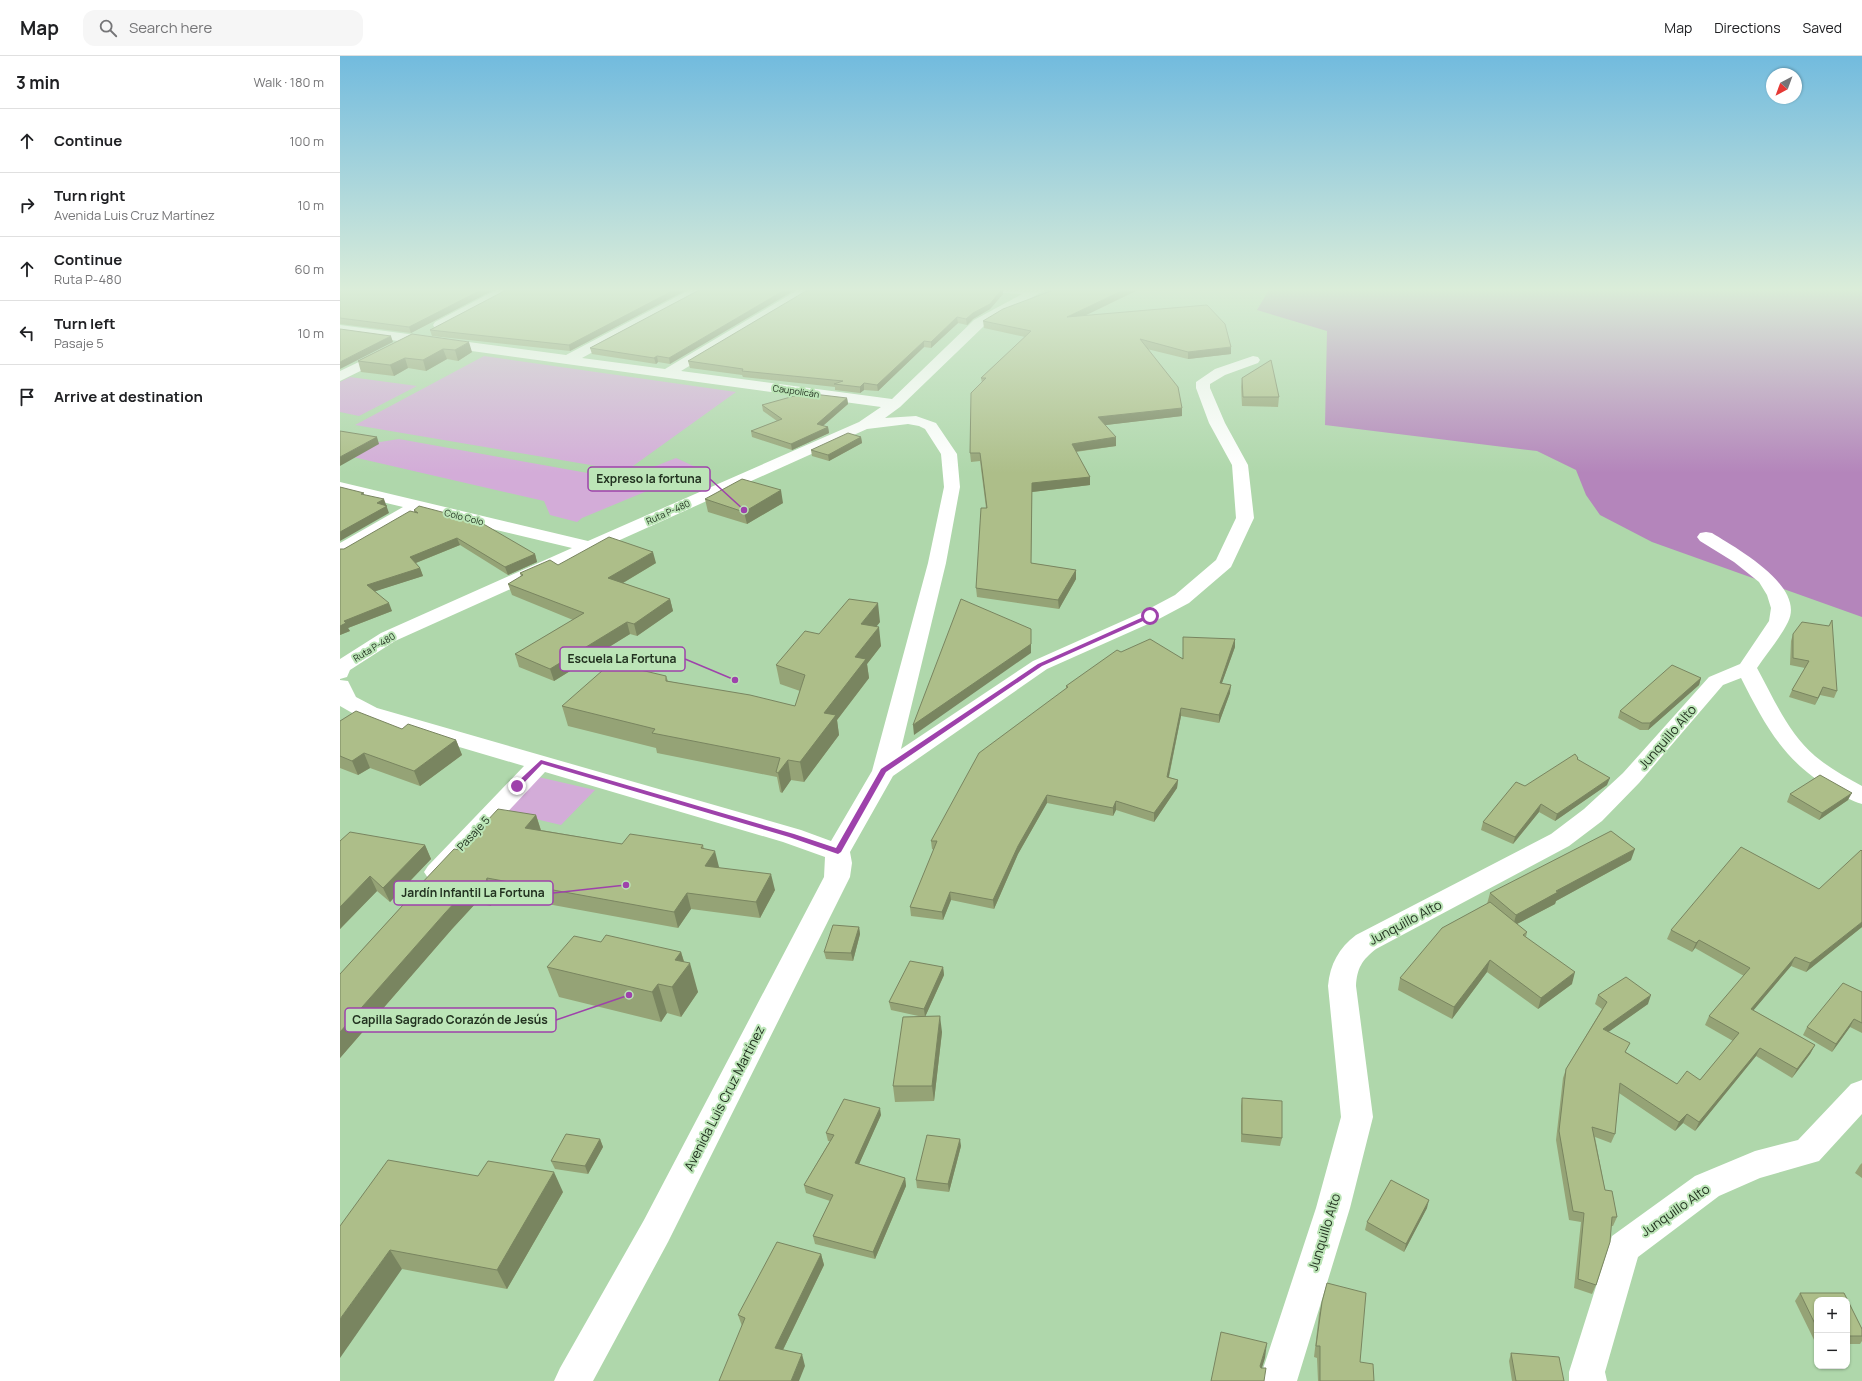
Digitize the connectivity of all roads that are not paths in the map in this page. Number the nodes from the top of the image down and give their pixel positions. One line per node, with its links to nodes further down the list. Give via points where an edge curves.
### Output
1 (393, 350): 9 (street)
2 (498, 350): 6 (street, Caupolicán)
3 (586, 350): 6 (street)
4 (706, 350): 8 (street)
5 (951, 350): 10 (street, Ruta P-480)
6 (569, 359): 8 (street, Caupolicán)
7 (1253, 360): 22 (street, via 1220,372 1203,382 1217,423 1240,465 1245,518 1224,563 1182,600 1040,665)
8 (668, 373): 10 (street, Caupolicán)
9 (340, 377)
10 (895, 404): 11 (street, Ruta P-480)
11 (864, 425): 15 (street, Ruta P-480); 22 (street, via 912,420 927,423 949,454 952,487 937,563)
12 (340, 486): 13 (street, Colo Colo)
13 (418, 506): 15 (street, Colo Colo); 16 (street)
14 (1706, 537): 18 (street, via 1766,578 1777,595 1781,608 1779,621)
15 (588, 547): 17 (street, Ruta P-480, via 388,637)
16 (340, 551)
17 (340, 668): 19 (street, Ruta P-480)
18 (1747, 668): 23 (street, via 1778,726 1800,755 1827,776); 28 (street, Junquillo Alto, via 1716,681 1631,778 1593,814 1560,840 1366,942 1346,963 1342,986 1357,1117 1333,1208)
19 (340, 673)
20 (340, 686): 21 (street, via 347,701 369,713)
21 (541, 762): 24 (street); 25 (street, Pasaje 5)
22 (884, 771): 24 (street)
23 (1862, 796)
24 (838, 852): 27 (street, Avenida Luis Cruz Martínez, via 837,877 656,1231)
25 (420, 889)
26 (1862, 1093): 29 (street, Junquillo Alto, via 1808,1150 1755,1165 1707,1186 1624,1247 1586,1372)
27 (573, 1381)
28 (1278, 1381)
29 (1588, 1381)

